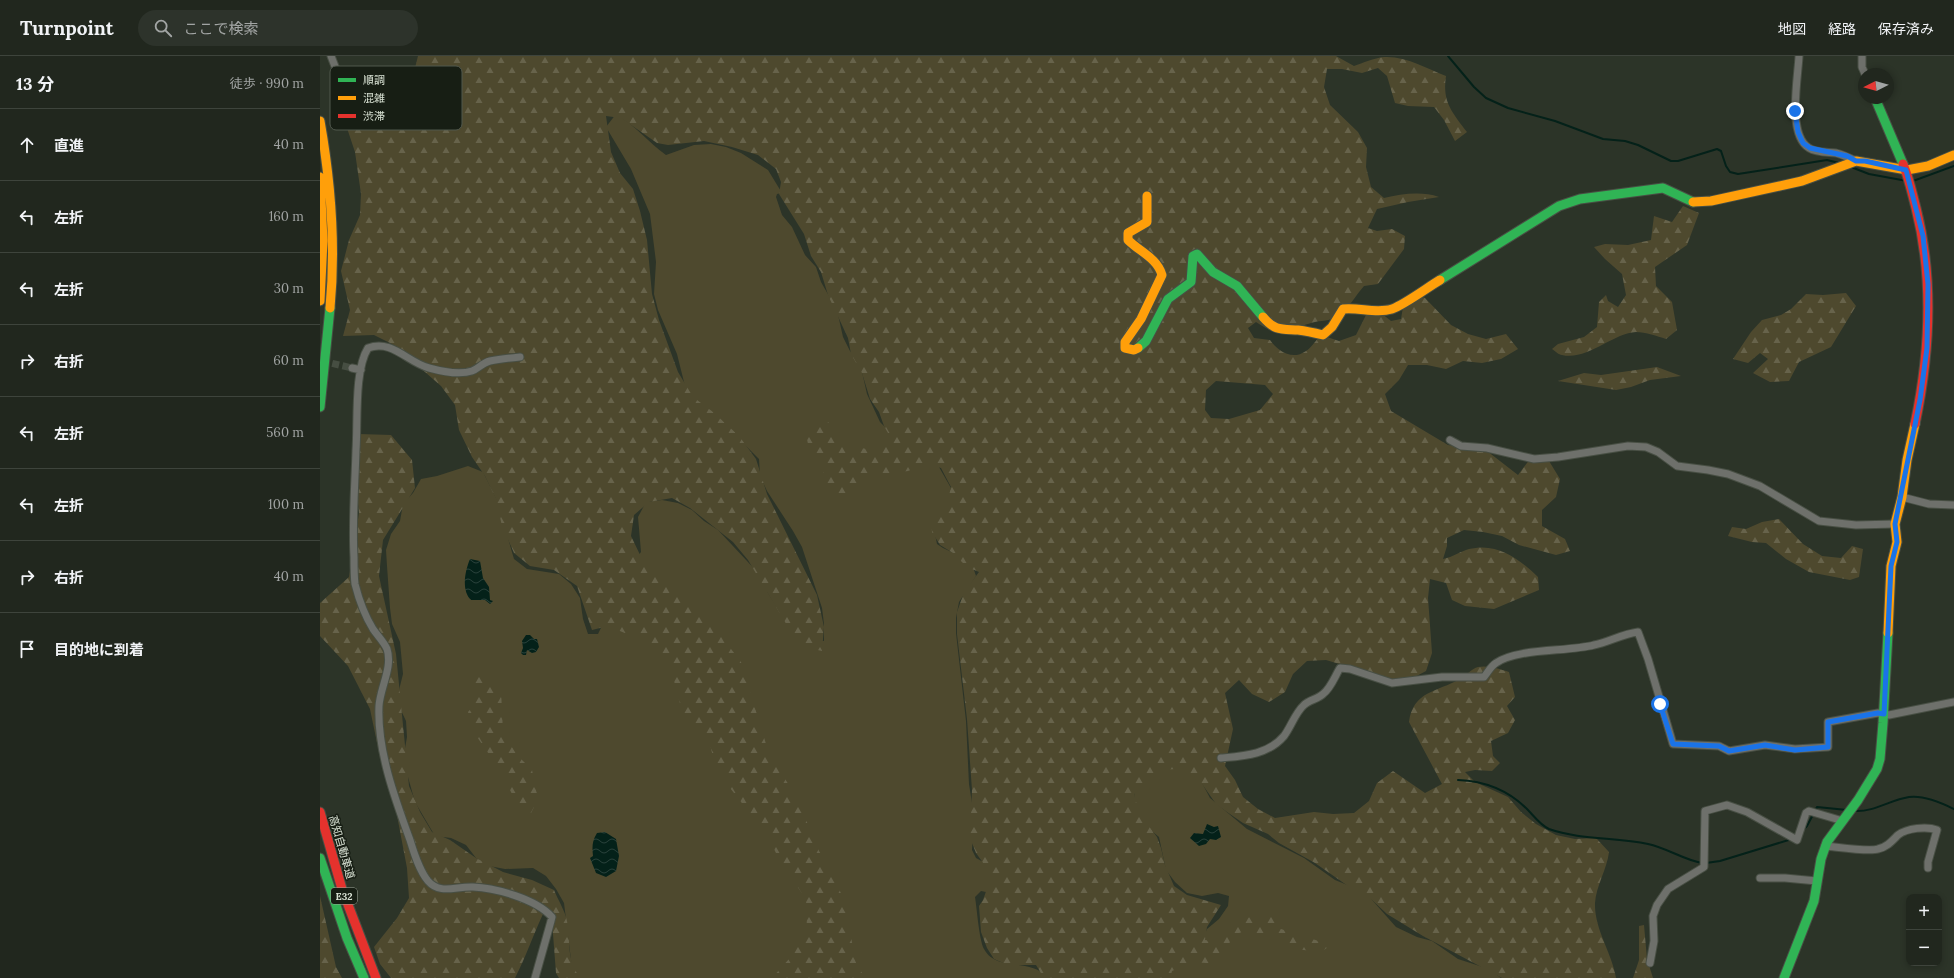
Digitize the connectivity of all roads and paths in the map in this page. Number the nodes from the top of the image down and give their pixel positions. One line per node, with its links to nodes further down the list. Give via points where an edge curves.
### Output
1 (331, 56): 4 (street)
2 (1799, 56): 9 (street, via 1795,111 1798,132 1803,143 1810,148 1847,156)
3 (1862, 56): 5 (street)
4 (335, 66)
5 (1862, 68)
6 (1878, 104): 10 (main road)
7 (320, 121): 17 (main road, via 329,168 334,240 331,314)
8 (1954, 155): 10 (main road, via 1939,163)
9 (1856, 161): 10 (main road); 12 (main road, via 1802,181 1711,201 1692,202 1663,188 1580,199 1559,206 1392,309 1343,309 1332,327 1323,335 1298,330 1281,330 1270,325 1237,286 1213,272 1198,254 1192,256 1190,282 1169,297 1149,338 1131,351 1125,348 1125,342 1141,318 1162,275 1161,269 1152,259 1128,240 1128,233 1147,222)
10 (1906, 170): 19 (main road, via 1923,236 1928,294 1927,348)
11 (320, 178): 13 (main road, via 323,241)
12 (1147, 196)
13 (320, 301)
14 (520, 357): 16 (street, via 491,361 481,364 472,371 460,372 429,368 386,346 372,347 364,354)
15 (352, 368): 16 (street)
16 (361, 370): 35 (street, via 352,530 355,583 364,612 387,649 389,664 381,691 379,722 394,798 420,866 427,880 436,888 443,890 474,887 511,895 539,905 552,917 550,932)
17 (320, 407)
18 (1450, 440): 21 (street, via 1461,446 1487,448 1534,459 1628,446 1646,447 1658,452 1677,466 1728,474 1760,486 1819,521 1856,526)
19 (1902, 496): 20 (street, via 1929,504); 21 (main road)
20 (1954, 505)
21 (1895, 524): 23 (main road, via 1897,542 1891,566)
22 (1954, 702): 23 (street)
23 (1884, 714): 24 (street, via 1828,722 1828,747 1795,750 1765,745 1729,751 1719,746 1673,744 1638,632 1594,645 1504,658 1495,663 1484,677 1442,677 1392,683 1340,668 1328,689 1304,705 1284,736 1273,745 1247,756); 26 (main road, via 1880,759 1876,770)
24 (1221, 758)
25 (320, 812): 34 (main road, 高知自動車道 / E32, via 342,889)
26 (1843, 821): 27 (main road); 32 (street, via 1810,811 1806,813 1797,840 1747,812 1727,805 1705,811 1704,867 1668,889 1657,905 1653,916 1654,942)
27 (1825, 846): 29 (street, via 1877,850 1900,834 1931,828 1937,830); 31 (main road)
28 (320, 858): 33 (main road, E32, via 347,938)
29 (1928, 868)
30 (1760, 878): 31 (street)
31 (1817, 881): 36 (main road, via 1814,901)
32 (1650, 963)
33 (364, 978)
34 (376, 978)
35 (535, 978)
36 (1784, 978)

